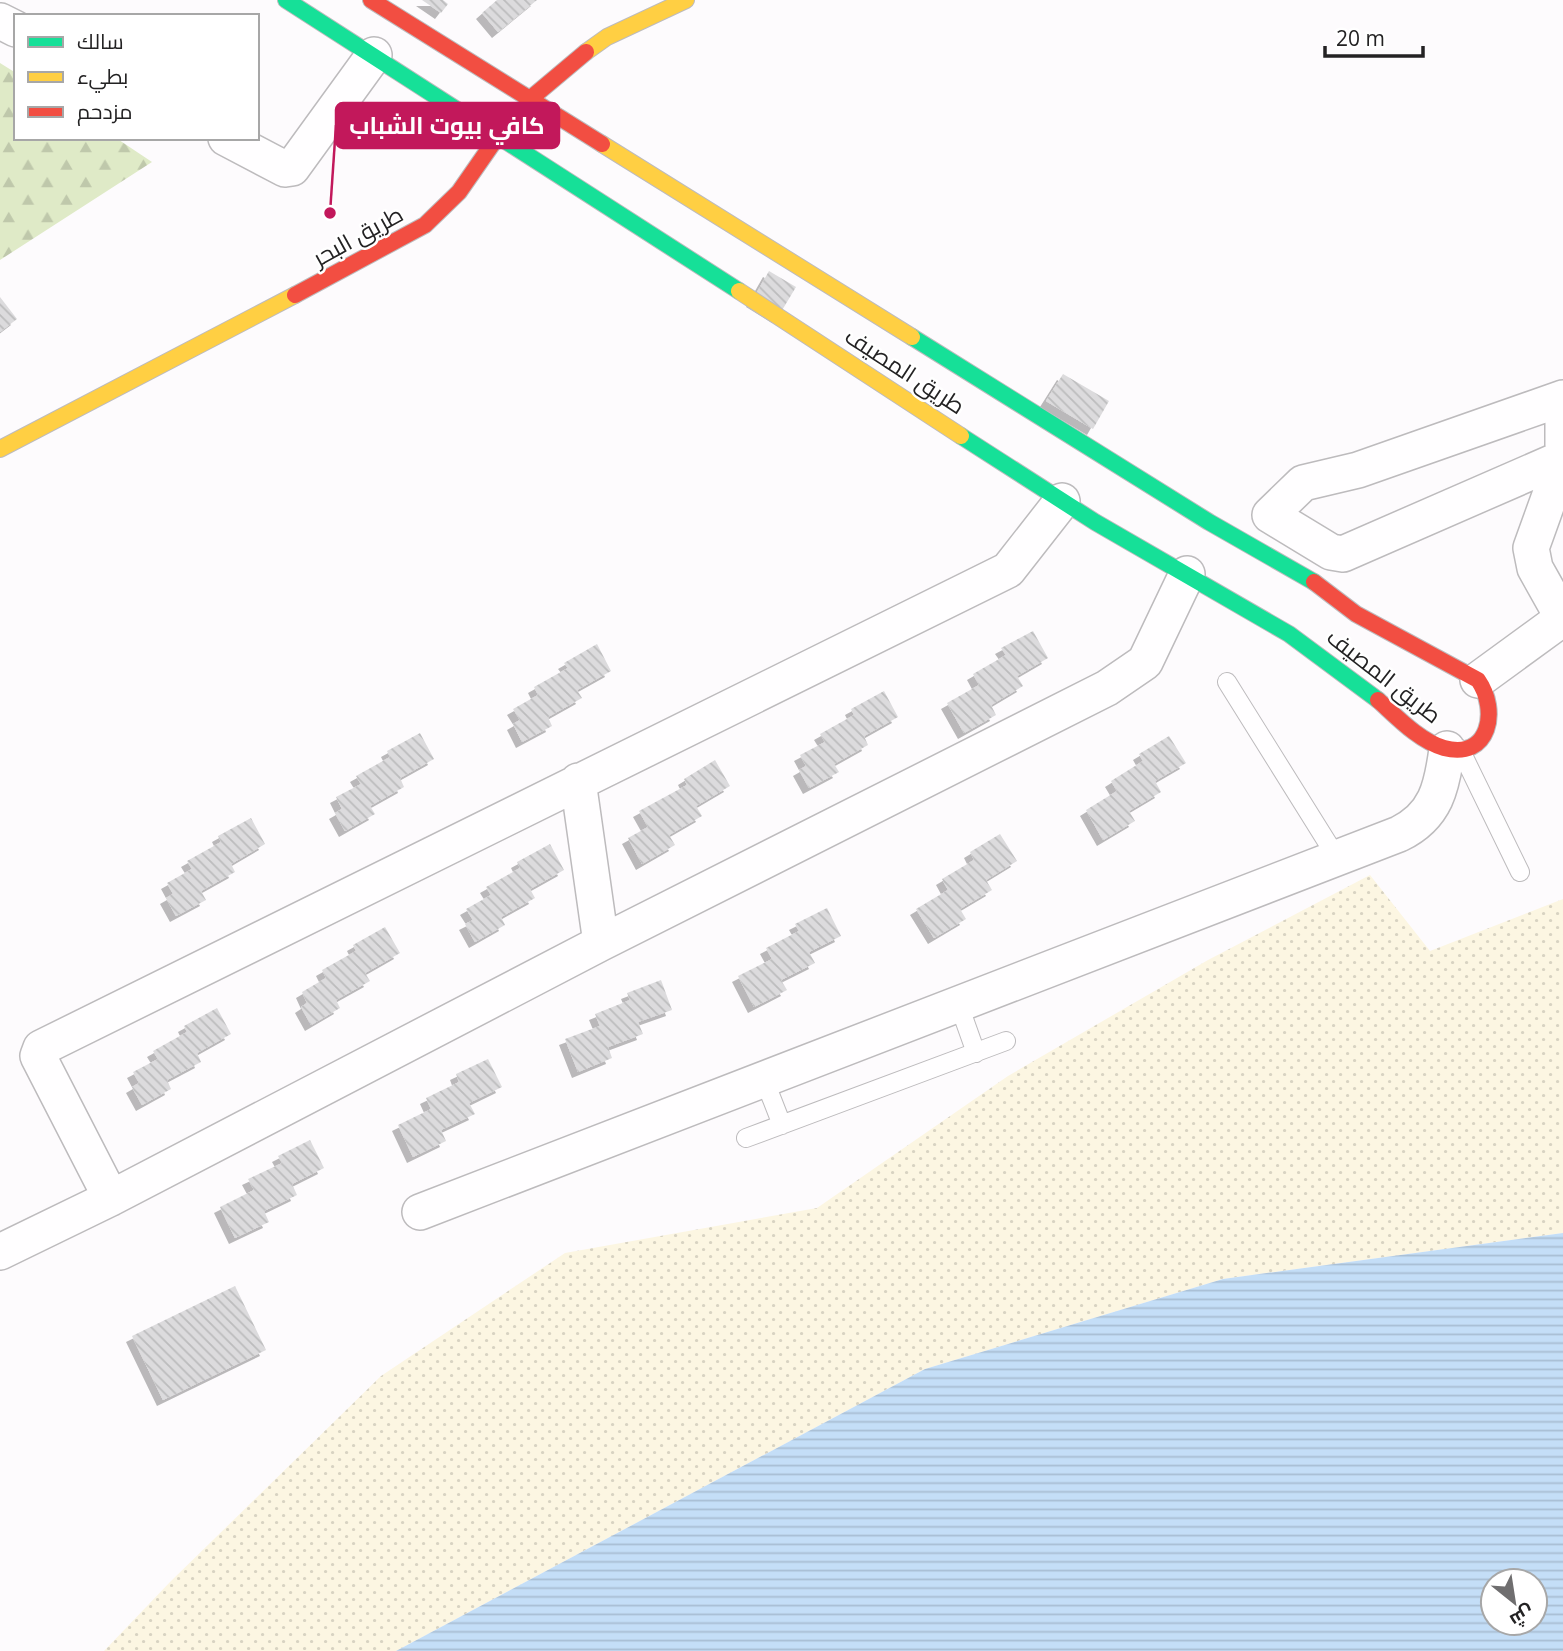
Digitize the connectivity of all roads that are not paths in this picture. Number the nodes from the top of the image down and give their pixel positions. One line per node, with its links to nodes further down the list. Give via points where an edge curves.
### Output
1 (286, 0): 4 (main road, طريق المصيف)
2 (370, 0): 5 (main road, طريق المصيف)
3 (687, 0): 5 (main road, طريق البحر, via 592,46)
4 (374, 54): 6 (main road, طريق المصيف); 7 (street, via 292,169)
5 (530, 99): 6 (main road, طريق البحر, via 512,126); 14 (main road, طريق المصيف, via 1209,522)
6 (500, 133): 10 (main road, طريق البحر, via 459,192 425,225); 12 (main road, طريق المصيف)
7 (230, 140)
8 (1563, 398): 9 (street); 11 (street, via 1358,470 1303,483 1270,515 1331,552 1343,554)
9 (1563, 445)
10 (0, 449)
11 (1563, 458): 16 (street, via 1531,548 1535,568)
12 (1062, 501): 13 (main road, طريق المصيف); 20 (street, via 1007,570)
13 (1187, 574): 19 (main road, طريق المصيف, via 1329,651 1435,744); 23 (street, via 1144,662 1135,671)
14 (1309, 578): 15 (main road); 17 (main road, طريق المصيف, via 1352,619)
15 (1295, 597)
16 (1563, 618): 17 (street)
17 (1478, 680): 19 (main road, via 1487,690 1493,714 1482,737)
18 (1227, 682): 21 (lane)
19 (1453, 749): 21 (street, via 1439,793 1424,819); 22 (lane)
20 (578, 781): 23 (street); 30 (street, via 41,1048 38,1056)
21 (1337, 858): 24 (street)
22 (1520, 873)
23 (601, 943): 30 (street)
24 (959, 1004): 26 (lane); 27 (street)
25 (1006, 1041): 26 (lane)
26 (976, 1053): 28 (lane)
27 (764, 1079): 28 (lane); 31 (street)
28 (782, 1125): 29 (lane)
29 (746, 1138)
30 (111, 1198): 32 (street)
31 (420, 1212)
32 (0, 1252)

